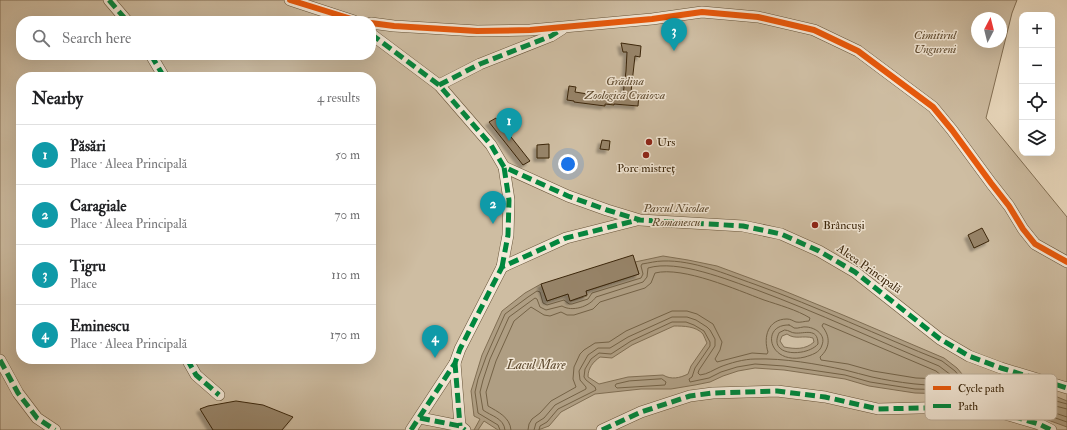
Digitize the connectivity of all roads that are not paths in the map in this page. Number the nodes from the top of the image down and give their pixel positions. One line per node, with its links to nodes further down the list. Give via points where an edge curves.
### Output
1 (109, 0): 3 (street)
2 (290, 0): 4 (street)
3 (123, 16)
4 (340, 16)
5 (376, 24): 6 (street, via 477,31)
6 (564, 28): 10 (street, via 480,64); 13 (street, via 702,12 758,17 814,30 858,51 933,107 1035,244)
7 (376, 38): 10 (street)
8 (154, 60): 9 (street)
9 (161, 72)
10 (439, 85): 11 (street, via 491,145)
11 (504, 167): 12 (street, Aleea Principală, via 568,196); 14 (street, via 509,200 508,234)
12 (640, 220): 14 (street, Aleea Principală, via 566,238); 18 (street, Aleea Principală, via 743,226 781,234 819,251 855,272 940,338 969,356)
13 (1067, 262)
14 (502, 267): 16 (street)
15 (0, 360): 26 (street, via 18,392 38,418)
16 (455, 363): 23 (street); 25 (street)
17 (190, 364): 21 (street, via 196,375)
18 (1020, 374)
19 (1057, 385): 20 (street, Aleea Principală)
20 (1067, 388)
21 (219, 395)
22 (925, 408): 28 (street, via 878,409 825,397 777,391 714,393 690,396 641,412)
23 (420, 418): 25 (street); 27 (street)
24 (1025, 420): 29 (street)
25 (462, 428)
26 (55, 430)
27 (411, 430)
28 (602, 430)
29 (1051, 430)

